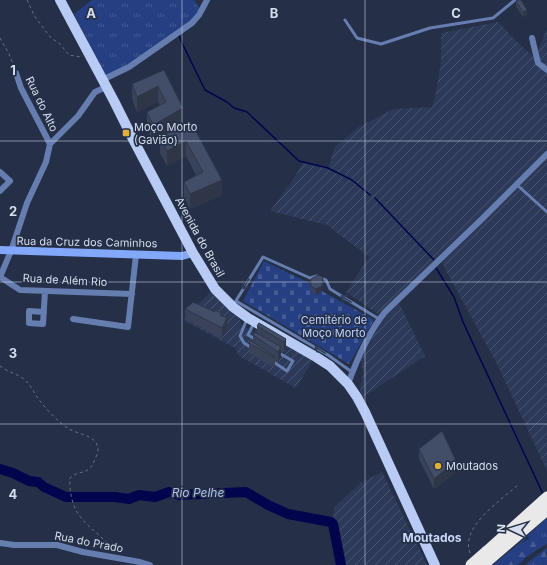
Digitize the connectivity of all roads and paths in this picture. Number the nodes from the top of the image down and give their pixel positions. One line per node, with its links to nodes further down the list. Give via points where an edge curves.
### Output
1 (27, 0): 8 (path, via 51,38 69,55)
2 (60, 0): 8 (main road, Avenida do Brasil)
3 (207, 0): 11 (street, via 192,23)
4 (515, 0): 5 (lane, via 493,18 430,28 381,44 357,38)
5 (345, 20)
6 (0, 38): 10 (path)
7 (532, 38): 9 (street, via 538,63)
8 (91, 59): 11 (main road, Avenida do Brasil)
9 (547, 70)
10 (16, 73): 12 (street, Rua do Alto)
11 (104, 83): 12 (street, via 78,116); 18 (main road, Avenida do Brasil)
12 (50, 144): 20 (street, via 46,162 27,203)
13 (547, 154): 15 (street)
14 (0, 172): 16 (street, via 10,180)
15 (516, 184): 17 (lane); 30 (street)
16 (0, 191)
17 (547, 212)
18 (188, 243): 21 (main road, Avenida do Brasil); 23 (street, Rua da Cruz dos Caminhos, via 185,249)
19 (0, 250): 20 (street, Rua da Cruz dos Caminhos)
20 (11, 251): 22 (street, Rua da Cruz dos Caminhos); 24 (street)
21 (193, 253): 23 (street, Rua da Cruz dos Caminhos); 27 (main road, Avenida do Brasil, via 215,289)
22 (136, 255): 23 (street, Rua da Cruz dos Caminhos); 26 (street)
23 (173, 255)
24 (0, 277): 25 (street, Rua de Além Rio, via 20,290)
25 (45, 291): 26 (street, Rua de Além Rio); 28 (street)
26 (132, 294): 29 (street, via 128,327)
27 (235, 304): 30 (lane, one-way to 27, via 330,289 326,280 317,276 310,278 263,256); 31 (main road, Avenida do Brasil); 37 (lane, one-way to 27, via 328,355)
28 (44, 312)
29 (73, 319)
30 (379, 319): 37 (street)
31 (251, 320): 32 (lane, via 248,335); 34 (lane, via 240,336 244,343); 38 (main road, Avenida do Brasil, via 330,366)
32 (260, 342)
33 (273, 350): 35 (lane, via 293,361 287,370)
34 (256, 351)
35 (269, 359)
36 (0, 366): 45 (path, via 22,378 33,388 39,400 68,429 93,438 97,443 98,451 92,466 88,471 72,476 70,484 78,514 105,539)
37 (352, 372): 38 (street)
38 (348, 384): 47 (main road, Avenida do Brasil, via 365,412)
39 (519, 484): 43 (path, via 482,516 471,531 468,540)
40 (547, 497): 44 (highway)
41 (547, 510): 44 (highway)
42 (0, 542): 45 (street, Rua do Prado, via 14,545 52,544)
43 (470, 553)
44 (491, 553): 48 (highway, bridge); 49 (highway)
45 (118, 558): 46 (street, Rua do Prado)
46 (150, 565)
47 (434, 565)
48 (471, 565)
49 (483, 565)

